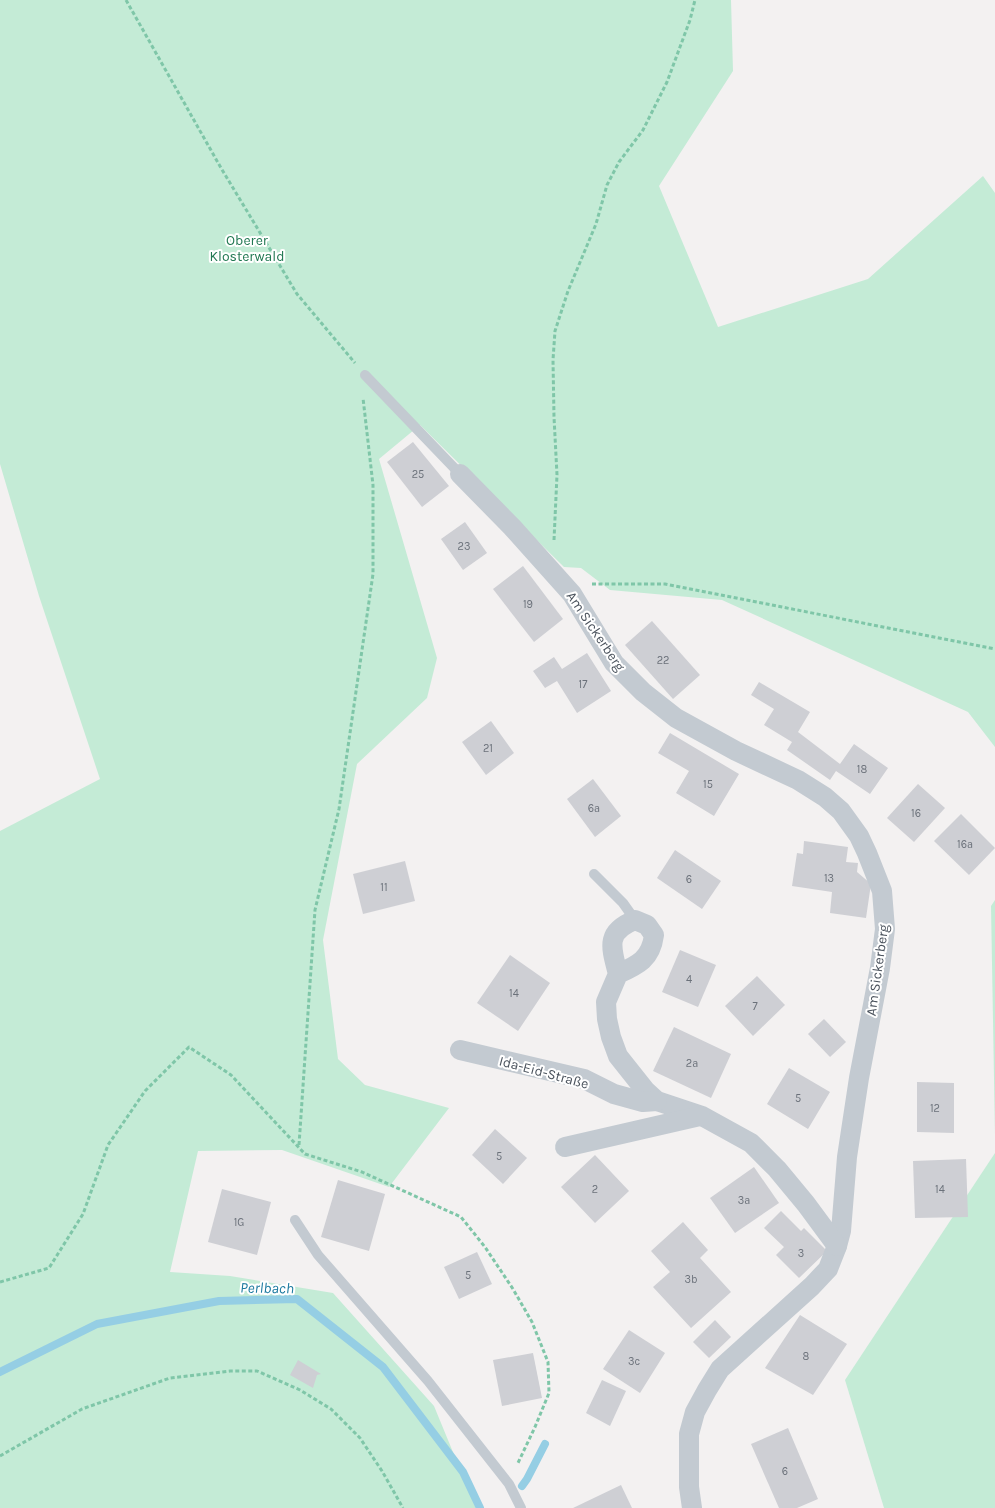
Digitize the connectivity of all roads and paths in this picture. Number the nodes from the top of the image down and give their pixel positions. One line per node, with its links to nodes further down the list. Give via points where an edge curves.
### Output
1 (126, 0): 3 (path, via 297,294)
2 (695, 0): 6 (path, via 667,82 643,130 606,185 596,224 555,331)
3 (366, 375): 5 (lane)
4 (363, 397): 15 (path, via 373,485 373,574 338,809 315,910)
5 (460, 474): 7 (street, Am Sickerberg)
6 (555, 547)
7 (572, 594): 8 (path, via 583,584 665,584); 18 (street, Am Sickerberg, via 614,663 643,692 676,718 825,797 841,811 868,853 882,892 885,929 847,1156)
8 (995, 649)
9 (594, 874): 10 (lane, via 623,902)
10 (635, 920): 11 (street, via 622,925 614,935 612,951); 11 (street, via 647,925 654,935 652,946 645,959)
11 (618, 974): 13 (street, Ida-Eid-Straße, via 606,1002 611,1037 618,1056)
12 (460, 1050): 13 (street, Ida-Eid-Straße, via 584,1079 614,1094 643,1102)
13 (657, 1101): 14 (street, Ida-Eid-Straße)
14 (702, 1116): 16 (street); 18 (street, Ida-Eid-Straße, via 751,1143 777,1169)
15 (299, 1146): 19 (path, via 231,1076 189,1047 145,1091 108,1145 83,1214 48,1268); 21 (path, via 305,1154 362,1172 462,1217 513,1289 532,1322 548,1362 549,1393)
16 (565, 1147)
17 (295, 1220): 21 (lane, via 318,1255 428,1381)
18 (837, 1246): 24 (street, Am Sickerberg, via 828,1269 720,1369 707,1390 695,1412 689,1434)
19 (0, 1282)
20 (0, 1456): 22 (path, via 82,1408 170,1378 257,1371 300,1390 331,1409 360,1438)
21 (508, 1484): 23 (lane)
22 (403, 1508)
23 (521, 1508)
24 (692, 1508)

